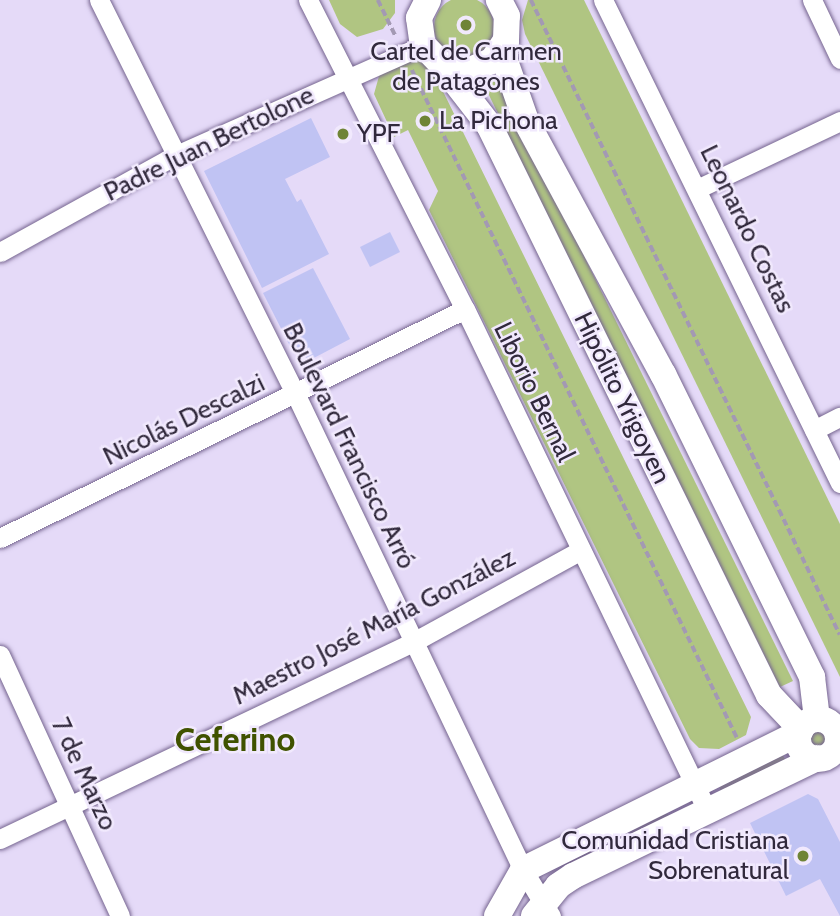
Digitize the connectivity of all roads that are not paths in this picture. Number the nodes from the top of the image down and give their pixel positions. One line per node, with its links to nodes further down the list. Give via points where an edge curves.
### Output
1 (99, 0): 13 (street, Boulevard Francisco Arró)
2 (308, 0): 11 (street, Liborio Bernal)
3 (603, 0): 14 (street, Leonardo Costas)
4 (812, 0): 9 (street)
5 (505, 2): 7 (main road, Hipólito Yrigoyen)
6 (422, 6): 8 (main road)
7 (506, 40): 10 (main road, via 501,51 481,68 468,71); 25 (main road, Hipólito Yrigoyen, via 505,61 526,121 663,374 806,665)
8 (413, 48): 10 (main road, Hipólito Yrigoyen); 11 (street, Padre Juan Bertolone)
9 (840, 60)
10 (443, 66): 25 (main road, Hipólito Yrigoyen, via 489,125 769,695)
11 (346, 79): 13 (street, Padre Juan Bertolone); 16 (street, Liborio Bernal)
12 (840, 121): 14 (street)
13 (174, 156): 15 (street, Padre Juan Bertolone); 17 (street, Boulevard Francisco Arró)
14 (699, 188): 19 (street, Leonardo Costas)
15 (0, 252)
16 (465, 309): 17 (street, Nicolás Descalzi); 22 (street, Liborio Bernal)
17 (296, 395): 21 (street, Nicolás Descalzi); 23 (street, Boulevard Francisco Arró)
18 (840, 417): 19 (street)
19 (814, 430): 20 (street, Leonardo Costas)
20 (840, 483)
21 (0, 538)
22 (581, 550): 23 (street, Maestro José María González); 27 (street, Liborio Bernal)
23 (415, 641): 28 (street, Maestro José María González); 31 (street, Boulevard Francisco Arró)
24 (0, 655): 28 (street, 7 de Marzo)
25 (816, 723): 26 (main road, Hipólito Yrigoyen, via 801,750); 27 (main road)
26 (832, 758): 29 (main road)
27 (697, 785): 29 (street, Liborio Bernal); 31 (main road)
28 (70, 805): 30 (street, Maestro José María González); 34 (street, 7 de Marzo)
29 (707, 810): 33 (main road, via 573,876)
30 (0, 839)
31 (523, 870): 32 (main road); 33 (street, Boulevard Francisco Arró)
32 (503, 911)
33 (543, 912)
34 (120, 916)

